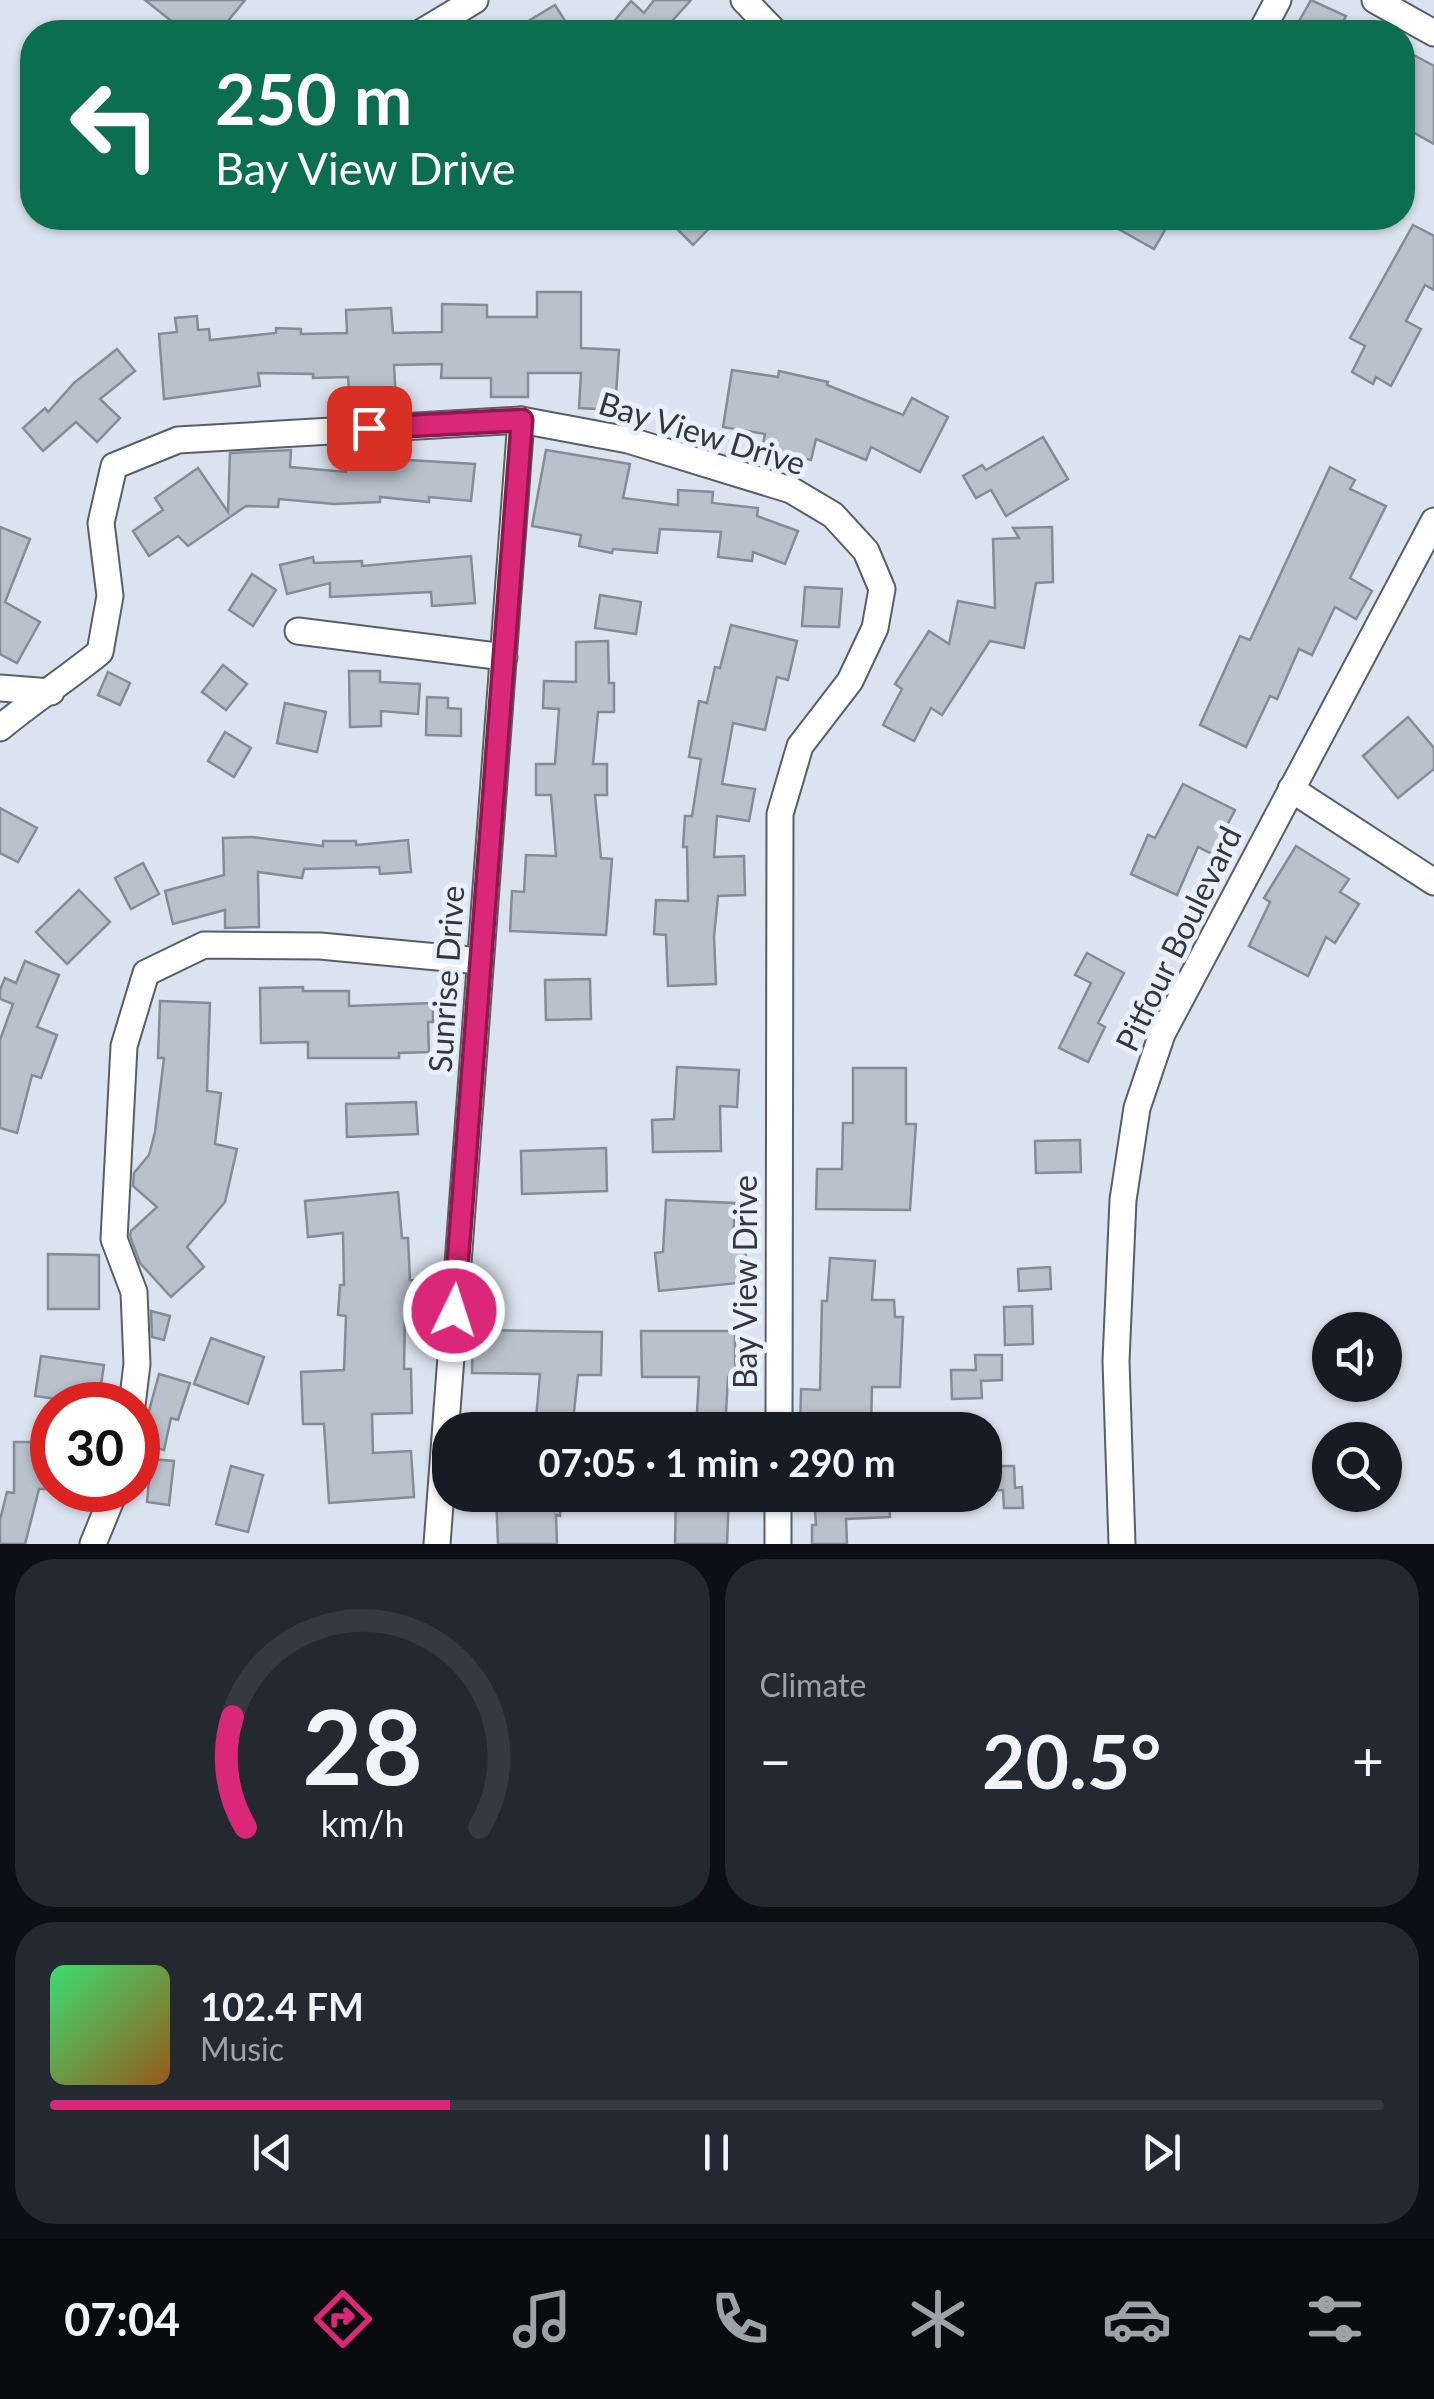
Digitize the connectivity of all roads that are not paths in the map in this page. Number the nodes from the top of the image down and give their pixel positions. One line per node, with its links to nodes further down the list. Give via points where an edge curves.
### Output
1 (475, 0): 4 (street)
2 (744, 0): 5 (street)
3 (1375, 0): 6 (street)
4 (442, 20)
5 (763, 20)
6 (1411, 20)
7 (522, 420): 10 (street, Sunrise Drive); 12 (street, Bay View Drive, via 178,440 114,466 100,523 110,596 100,652); 18 (street, Bay View Drive, via 628,440 792,490 834,515 866,551 882,589 875,628 850,681 800,746 780,814)
8 (1434, 521): 14 (street, Pitfour Boulevard)
9 (298, 631): 10 (street)
10 (504, 657): 16 (street, Sunrise Drive)
11 (0, 688): 12 (street)
12 (40, 698): 13 (street)
13 (0, 728)
14 (1291, 788): 15 (street); 24 (street, Pitfour Boulevard, via 1162,1034 1137,1108 1123,1200 1116,1361)
15 (1434, 882)
16 (480, 961): 17 (street, via 320,946 204,945 146,972 124,1046 114,1238 134,1292); 22 (street, Sunrise Drive)
17 (135, 1382)
18 (778, 1412)
19 (106, 1512): 21 (street)
20 (778, 1512): 23 (street)
21 (93, 1544)
22 (437, 1544)
23 (778, 1544)
24 (1122, 1544)

